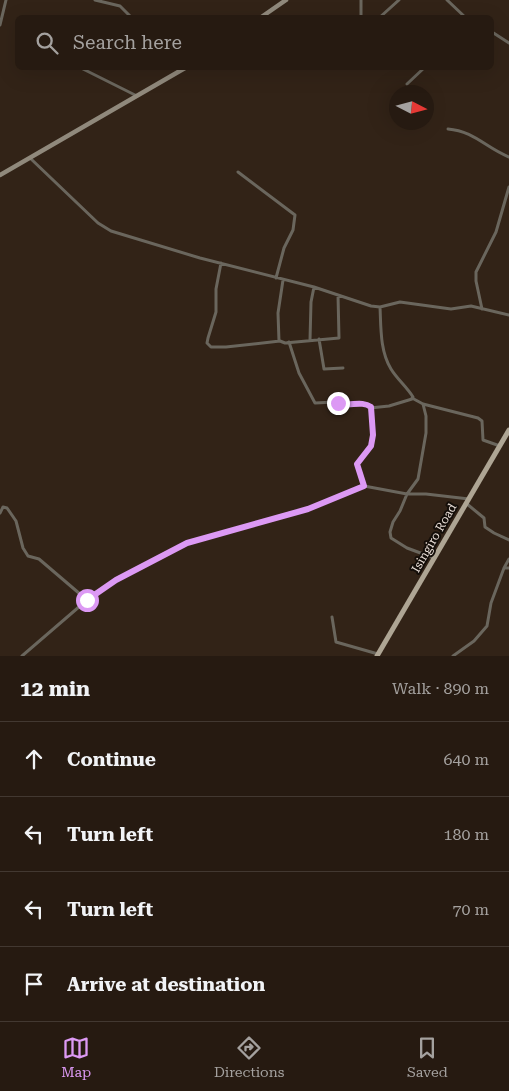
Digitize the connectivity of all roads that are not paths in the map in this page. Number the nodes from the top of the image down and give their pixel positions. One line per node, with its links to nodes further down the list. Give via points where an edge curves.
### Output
1 (6, 0): 12 (street)
2 (95, 0): 7 (street, via 120,6)
3 (286, 0): 8 (main road)
4 (362, 0): 9 (street)
5 (399, 0): 10 (street)
6 (447, 0): 11 (street)
7 (129, 15)
8 (264, 15)
9 (361, 15)
10 (382, 15)
11 (463, 15)
12 (0, 25)
13 (494, 33): 14 (street)
14 (509, 44)
15 (85, 70): 19 (street)
16 (182, 70): 19 (main road)
17 (422, 70): 18 (street)
18 (407, 84)
19 (138, 96): 22 (main road)
20 (448, 128): 21 (street, via 462,130)
21 (509, 157)
22 (30, 158): 24 (main road); 26 (street, via 103,227)
23 (238, 172): 27 (street, via 295,215)
24 (0, 175)
25 (509, 187): 32 (street, via 496,232 476,272)
26 (221, 263): 27 (street); 36 (street, via 216,312 208,346)
27 (276, 278): 28 (street)
28 (283, 280): 29 (street); 36 (street, via 278,313)
29 (314, 287): 30 (street); 35 (street)
30 (338, 294): 31 (street); 34 (street, via 340,337)
31 (380, 308): 32 (street, via 400,302 451,309 471,306); 39 (street, via 386,359)
32 (482, 309): 33 (street)
33 (509, 315)
34 (319, 339): 35 (street); 38 (street, via 324,369)
35 (310, 340): 37 (street)
36 (280, 341): 37 (street)
37 (289, 342): 41 (street, via 299,373 315,403 363,403)
38 (343, 368)
39 (412, 398): 40 (street); 41 (street, via 390,406)
40 (423, 404): 43 (street, via 478,418 482,421 483,440); 45 (street, via 426,416 424,450 418,479)
41 (371, 407): 44 (street, via 371,446 357,464)
42 (509, 430): 43 (main road, Isingiro Road)
43 (500, 446): 46 (main road, Isingiro Road)
44 (364, 486): 45 (street); 53 (street, via 308,509 187,543 116,580)
45 (407, 494): 46 (street); 49 (street, via 391,527 391,538)
46 (468, 501): 48 (street, via 484,518 486,527); 49 (main road, Isingiro Road)
47 (0, 513): 53 (street, via 4,507 8,508 28,556 39,559)
48 (509, 540)
49 (434, 558): 55 (main road, Isingiro Road)
50 (509, 559): 51 (street)
51 (504, 568): 52 (street); 57 (street, via 491,603 487,626 474,641)
52 (509, 568)
53 (87, 600): 56 (street)
54 (332, 617): 55 (street, via 336,642)
55 (378, 655)
56 (22, 656)
57 (453, 656)

